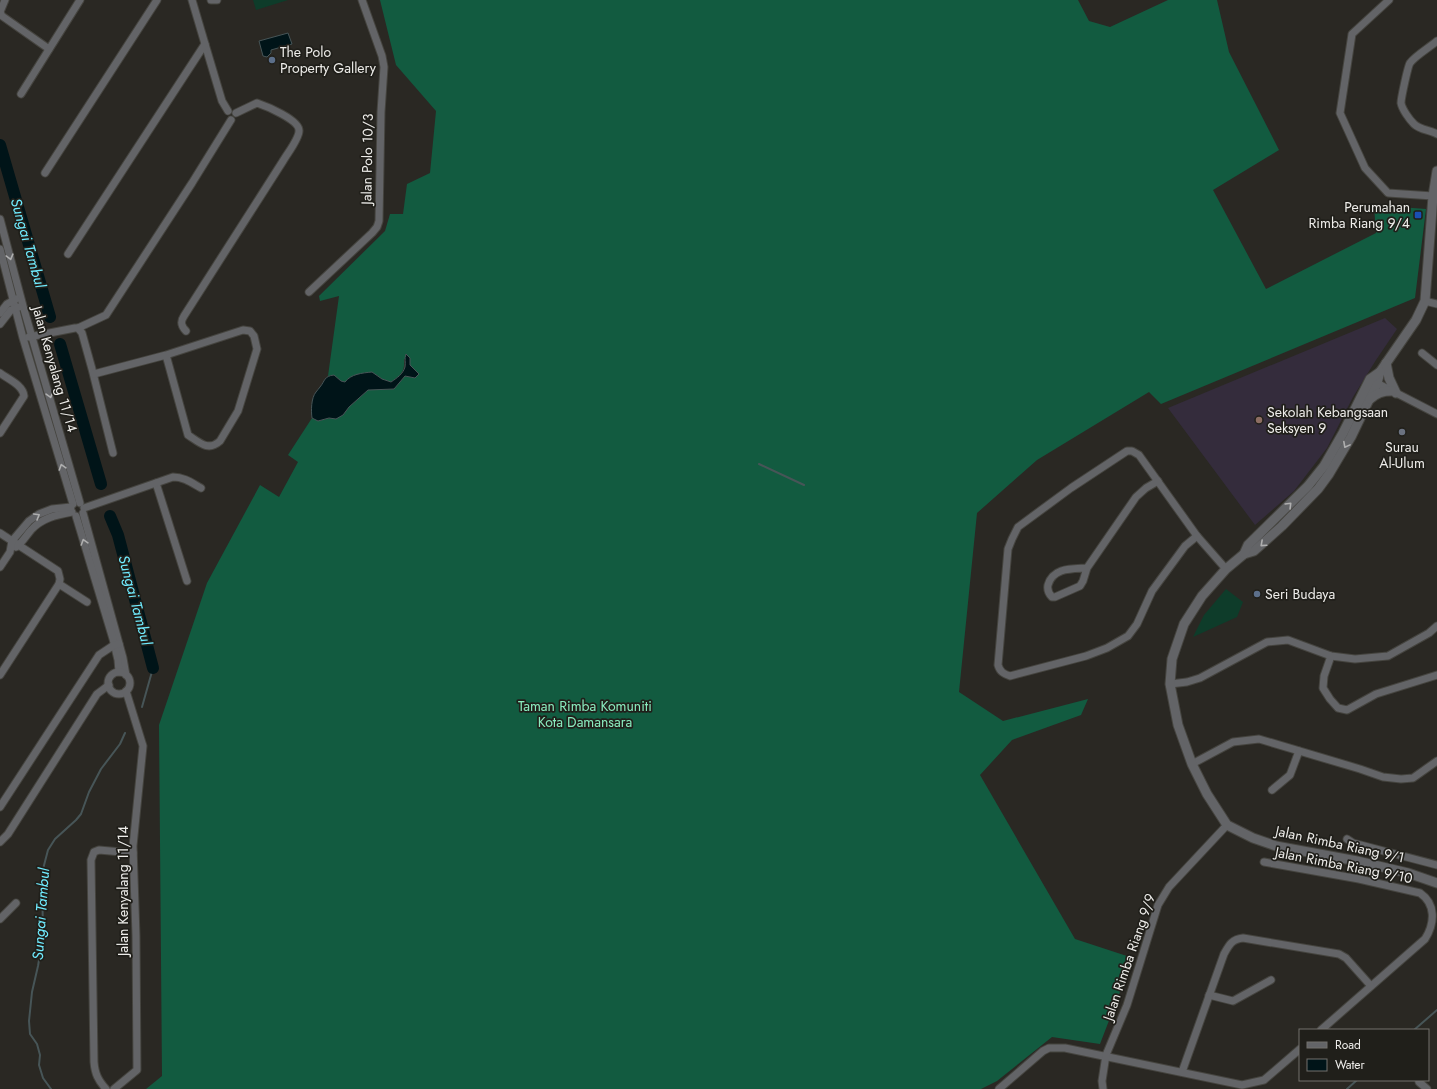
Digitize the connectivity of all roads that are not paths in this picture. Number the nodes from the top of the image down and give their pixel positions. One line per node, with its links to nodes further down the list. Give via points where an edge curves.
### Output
1 (5, 0): 11 (street, via 0,12 2,16)
2 (80, 0): 11 (street)
3 (157, 0): 18 (street)
4 (192, 0): 10 (street)
5 (211, 0): 6 (street)
6 (217, 0)
7 (362, 0): 23 (street, Jalan Polo 10/3, via 384,67 379,221 372,233)
8 (1389, 0): 19 (street, via 1352,34 1340,113 1365,168 1388,193)
9 (1437, 41): 16 (street, via 1410,63 1401,103 1414,124 1420,128)
10 (205, 44): 13 (street, via 222,101); 22 (street)
11 (49, 49): 12 (street)
12 (20, 94)
13 (228, 111): 14 (street); 15 (street, via 226,117)
14 (236, 112): 15 (street, via 235,118); 33 (street, via 257,103 271,108 298,127 298,137 181,320)
15 (231, 120): 32 (street, via 106,316)
16 (1435, 130)
17 (1437, 171): 19 (street, Jalan Rimba Riang 9/1)
18 (45, 173)
19 (1433, 196): 26 (street, Jalan Rimba Riang 9/1)
20 (0, 219): 24 (street, Jalan Kenyalang 11/14, one-way to 24)
21 (0, 249): 25 (street, Jalan Kenyalang 11/14)
22 (68, 254)
23 (309, 292)
24 (21, 297): 25 (street); 28 (street, Jalan Kenyalang 11/14)
25 (14, 300): 29 (street, Jalan Kenyalang 11/14); 30 (street)
26 (1425, 301): 27 (street); 38 (street, Jalan Rimba Riang 9/1, via 1416,320)
27 (1437, 304)
28 (24, 306): 29 (street); 34 (street, Jalan Kenyalang 11/14)
29 (16, 308): 31 (street, via 11,310); 35 (street, Jalan Kenyalang 11/14)
30 (0, 313)
31 (0, 324)
32 (78, 328): 34 (street); 41 (street, via 82,333)
33 (186, 331)
34 (33, 336): 35 (street); 51 (street, Jalan Kenyalang 11/14, one-way to 51)
35 (23, 338): 51 (street, Jalan Kenyalang 11/14, one-way to 35)
36 (1422, 353): 39 (street)
37 (166, 355): 37 (street, via 242,330 250,331 254,336 257,349 238,410 215,445 204,445 188,435); 41 (street)
38 (1386, 363): 42 (street, Jalan Rimba Riang 9/1); 43 (street, via 1388,378)
39 (1437, 365)
40 (0, 373): 46 (street, via 24,391 24,396)
41 (94, 374): 47 (street)
42 (1373, 381): 43 (street); 44 (street, Jalan Rimba Riang 9/1); 52 (street, one-way to 42, via 1324,466)
43 (1394, 392): 44 (street, via 1383,391); 45 (street)
44 (1369, 400): 53 (street, Jalan Rimba Riang 9/1, one-way to 53, via 1329,474)
45 (1437, 414)
46 (0, 433)
47 (113, 453)
48 (1158, 481): 55 (street); 55 (street, via 1139,455 1132,450 1127,451 1071,488 1018,528 1008,549 998,666 1000,671 1010,676 1086,656 1128,636 1137,624 1152,591 1185,546); 59 (street, via 1136,497)
49 (156, 483): 50 (street, via 179,477); 51 (street); 61 (street)
50 (201, 488)
51 (77, 509): 56 (street, via 43,520); 65 (street, Jalan Kenyalang 11/14)
52 (1276, 518): 53 (street); 57 (street, via 1248,545)
53 (1282, 526): 57 (street, Jalan Rimba Riang 9/1, one-way to 57, via 1254,551)
54 (0, 533): 56 (street)
55 (1197, 536): 60 (street)
56 (16, 543): 58 (street); 62 (street, via 58,571)
57 (1244, 554): 60 (street, Jalan Rimba Riang 9/1)
58 (0, 567)
59 (1087, 568): 59 (street, via 1080,586 1056,597 1050,595 1049,583 1058,572)
60 (1226, 569): 70 (street, Jalan Rimba Riang 9/1, via 1202,596 1184,624 1172,659)
61 (187, 581)
62 (59, 584): 63 (street); 67 (street)
63 (87, 602)
64 (1437, 626): 66 (street, via 1388,656 1355,659)
65 (117, 644): 68 (street, Jalan Kenyalang 11/14, via 118,660); 77 (street, via 99,655)
66 (1330, 656): 69 (street, via 1323,688 1338,708 1347,710 1376,694); 70 (street, via 1288,640 1268,642 1200,678)
67 (1, 672)
68 (123, 673): 71 (street, via 111,676); 72 (street, via 130,681)
69 (1437, 675)
70 (1170, 684): 75 (street, Jalan Rimba Riang 9/1, via 1178,725)
71 (109, 685): 72 (street, via 116,693); 80 (street, via 97,694 8,834)
72 (126, 691): 81 (street, Jalan Kenyalang 11/14, via 143,746)
73 (1299, 751): 74 (street, via 1383,778 1413,778); 75 (street, via 1259,739 1233,742); 76 (street, via 1290,775)
74 (1437, 761)
75 (1192, 764): 78 (street, Jalan Rimba Riang 9/1)
76 (1272, 790)
77 (0, 807)
78 (1225, 827): 84 (street, Jalan Rimba Riang 9/1, via 1276,846 1357,861); 92 (street, Jalan Rimba Riang 9/9, via 1169,887 1158,905 1127,1005)
79 (1347, 839): 83 (street, via 1353,843)
80 (0, 842)
81 (133, 853): 96 (street, via 99,850 94,852 92,860 94,1062 97,1077); 97 (street, Jalan Kenyalang 11/14, via 137,1070)
82 (1264, 862): 88 (street, Jalan Rimba Riang 9/10, via 1359,879 1420,893 1426,897 1432,908 1430,932)
83 (1437, 865)
84 (1437, 883)
85 (16, 903): 86 (street)
86 (0, 919)
87 (1271, 980): 89 (street, via 1233,1001)
88 (1371, 986): 89 (street, via 1346,958 1339,954 1237,938 1229,944); 90 (street, Jalan Rimba Riang 9/10)
89 (1209, 994): 93 (street)
90 (1322, 1029)
91 (1299, 1050): 95 (street, via 1264,1080)
92 (1106, 1056): 93 (street); 98 (street, via 1065,1048 1049,1048); 99 (street, Jalan Rimba Riang 9/9)
93 (1182, 1072): 95 (street)
94 (1419, 1082): 100 (street)
95 (1242, 1087)
96 (106, 1089)
97 (114, 1089)
98 (999, 1089)
99 (1103, 1089)
100 (1427, 1089)

